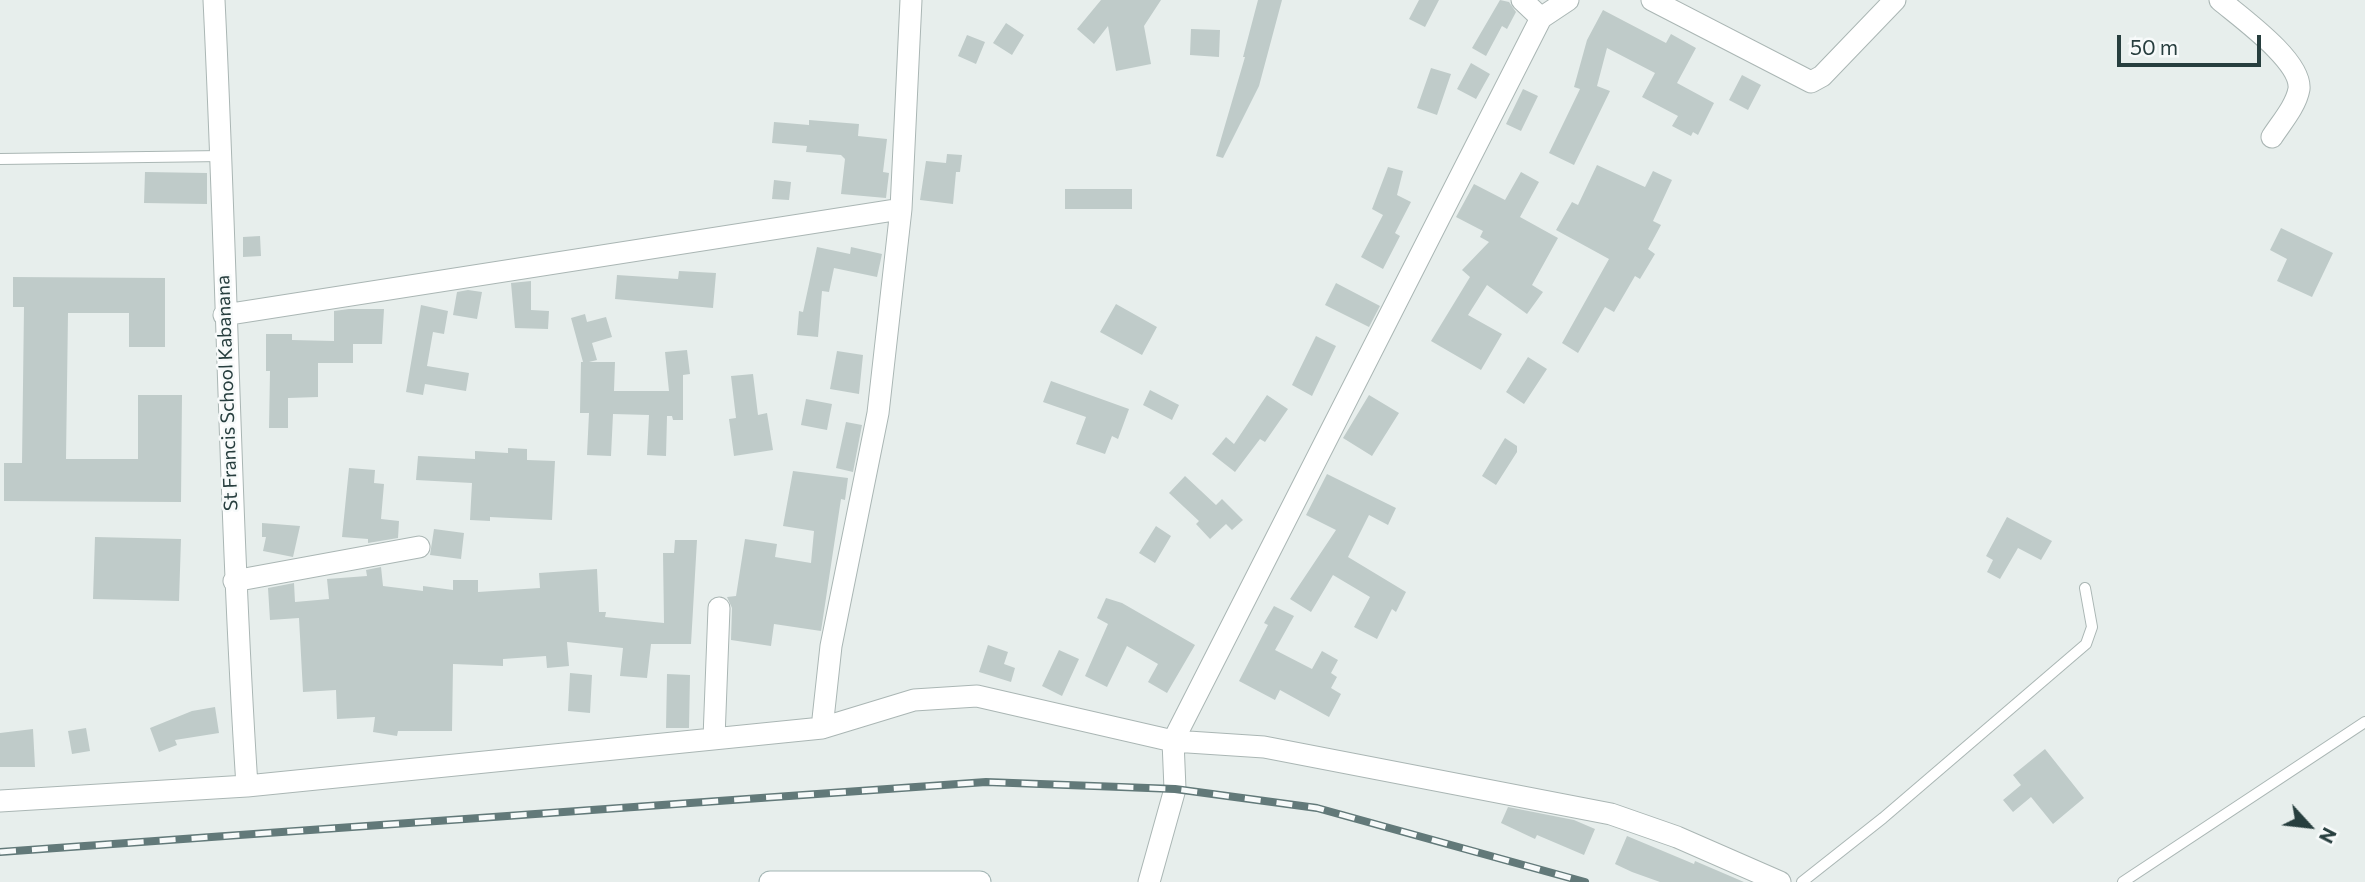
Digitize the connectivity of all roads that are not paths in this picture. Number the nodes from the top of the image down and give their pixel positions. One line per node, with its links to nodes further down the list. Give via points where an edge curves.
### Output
1 (214, 0): 10 (street, St Francis School Kabanana)
2 (911, 0): 12 (street)
3 (1522, 0): 8 (street)
4 (1568, 0): 8 (street)
5 (1653, 0): 6 (street, via 1811,82)
6 (1895, 0)
7 (2220, 0): 9 (street, via 2295,71 2299,88)
8 (1541, 18): 21 (street)
9 (2272, 137)
10 (222, 156): 11 (lane); 13 (street, St Francis School Kabanana)
11 (0, 159)
12 (901, 209): 13 (street); 19 (street, via 878,413 831,646)
13 (224, 314): 15 (street, St Francis School Kabanana)
14 (419, 547): 15 (street)
15 (234, 581): 22 (street, St Francis School Kabanana)
16 (2085, 589): 28 (lane, via 2092,627 2085,644)
17 (719, 608): 20 (street)
18 (2365, 722): 29 (lane)
19 (822, 728): 20 (street); 21 (street, via 914,700 977,696)
20 (714, 738): 22 (street)
21 (1173, 741): 26 (street, via 1175,789); 27 (street, via 1264,747 1611,814 1677,836)
22 (247, 786): 23 (street)
23 (0, 801)
24 (770, 882): 25 (street)
25 (980, 882)
26 (1149, 882)
27 (1780, 882)
28 (1802, 882)
29 (2123, 882)

